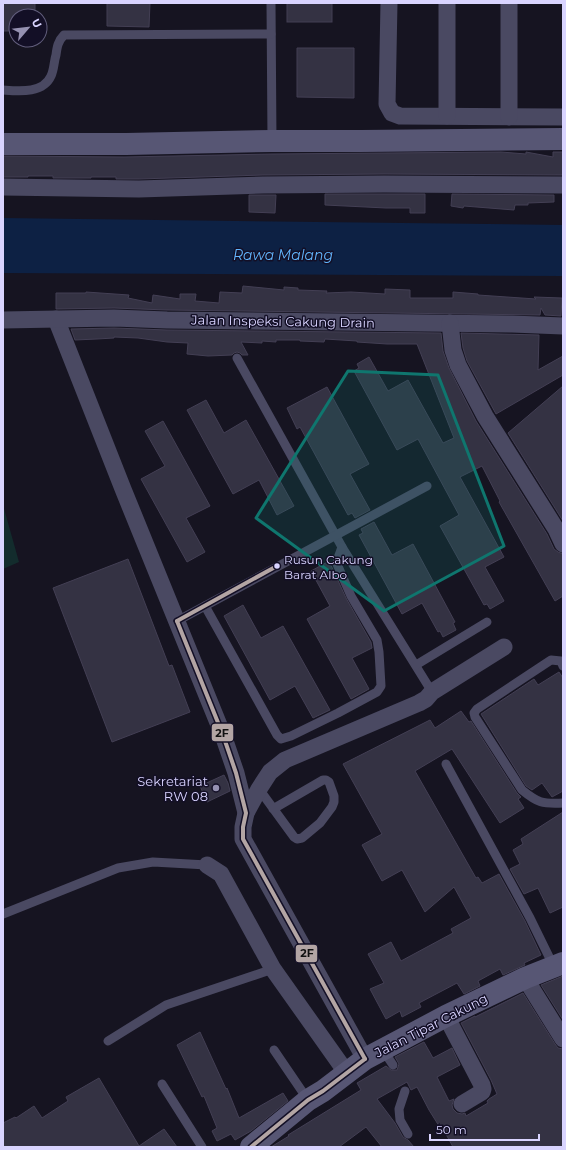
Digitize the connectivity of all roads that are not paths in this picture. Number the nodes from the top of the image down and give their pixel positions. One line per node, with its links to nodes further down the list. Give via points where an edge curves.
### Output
1 (271, 3): 5 (lane)
2 (389, 3): 7 (street, via 387,104 392,113 400,116)
3 (447, 3): 7 (street)
4 (509, 3): 8 (street)
5 (271, 34): 6 (lane, via 64,35 58,40 51,77 43,86 32,90); 11 (lane)
6 (3, 90)
7 (447, 116): 8 (street)
8 (509, 117): 9 (street)
9 (563, 118)
10 (563, 139): 11 (street)
11 (272, 141): 12 (street)
12 (3, 144)
13 (563, 185): 14 (street, via 263,185 139,189)
14 (3, 187)
15 (56, 319): 16 (street, Jalan Inspeksi Cakung Drain); 17 (street, Jalan Inspeksi Cakung Drain); 25 (street)
16 (3, 320)
17 (450, 324): 18 (street, Jalan Inspeksi Cakung Drain); 22 (street, via 453,350 458,365 485,416)
18 (563, 326)
19 (237, 358): 21 (lane)
20 (427, 486): 21 (lane)
21 (335, 535): 23 (lane); 24 (lane)
22 (563, 544)
23 (342, 547): 24 (lane, via 337,564 350,596 377,640 381,686 377,692 290,736 281,739 278,735); 28 (lane)
24 (205, 606): 25 (lane)
25 (177, 621): 35 (street, via 223,735)
26 (487, 622): 28 (lane)
27 (504, 647): 30 (street)
28 (416, 665): 30 (lane)
29 (563, 666): 33 (lane, via 561,661 551,660 474,713 474,717 522,790 531,798 545,804)
30 (432, 692): 32 (street, via 419,703 285,760 270,772)
31 (446, 764): 38 (lane)
32 (259, 789): 34 (lane); 35 (street)
33 (563, 803)
34 (273, 809): 34 (lane, via 323,780 329,782 334,796 332,807 320,823 298,839)
35 (246, 813): 45 (street, via 243,839)
36 (207, 865): 37 (lane, via 153,862 118,868); 39 (street, via 221,874)
37 (3, 914)
38 (558, 965): 40 (street, Jalan Tipar Cakung)
39 (273, 969): 43 (lane, via 166,1005); 46 (street)
40 (525, 978): 41 (street, Jalan Tipar Cakung); 42 (street)
41 (446, 1016): 45 (street, Jalan Tipar Cakung); 50 (street, via 483,1089)
42 (563, 1039)
43 (108, 1041)
44 (274, 1050): 49 (lane)
45 (380, 1057): 46 (street, Jalan Tipar Cakung)
46 (346, 1072): 49 (street, Jalan Tipar Cakung)
47 (162, 1084): 52 (lane)
48 (405, 1091): 51 (lane, via 399,1109 400,1120)
49 (308, 1100): 53 (street, Jalan Tipar Cakung)
50 (462, 1104)
51 (408, 1134)
52 (202, 1147)
53 (251, 1147)

